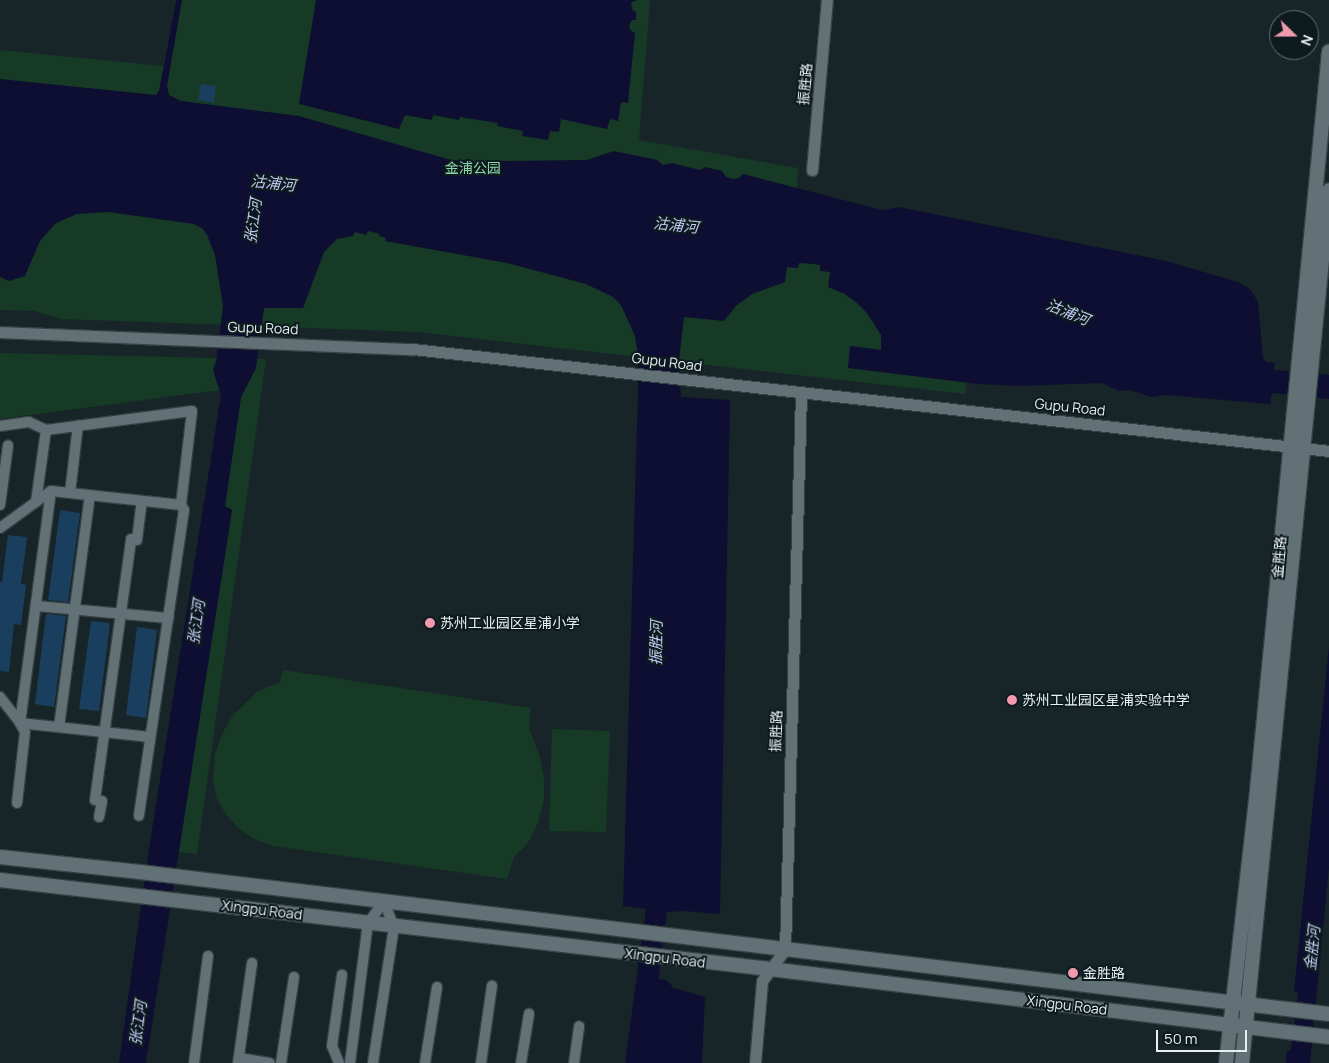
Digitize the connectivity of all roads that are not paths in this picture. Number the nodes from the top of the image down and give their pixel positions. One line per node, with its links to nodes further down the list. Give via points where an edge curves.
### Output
1 (827, 0): 3 (street, 振胜路)
2 (1329, 52): 6 (main road, 金胜路)
3 (812, 170)
4 (1329, 190): 6 (main road, 金胜路)
5 (0, 332): 7 (street, Gupu Road, via 413,349)
6 (1305, 363): 12 (main road, 金胜路)
7 (801, 393): 12 (street, Gupu Road); 39 (street, 振胜路)
8 (78, 425): 10 (street); 15 (street); 20 (street, via 192,411)
9 (0, 426): 10 (street, via 29,422)
10 (46, 430): 18 (street)
11 (8, 446): 19 (street)
12 (1296, 448): 13 (street, Gupu Road); 47 (main road, 金胜路); 48 (main road, 金胜路)
13 (1329, 452)
14 (51, 491): 15 (street); 18 (street); 22 (street)
15 (70, 493): 16 (street)
16 (90, 495): 17 (street); 23 (street)
17 (142, 501): 20 (street); 24 (street, via 137,540 131,540)
18 (36, 502): 21 (street)
19 (0, 505)
20 (181, 505): 25 (street, via 184,510)
21 (0, 528)
22 (36, 606): 23 (street); 27 (street)
23 (74, 609): 24 (street); 28 (street)
24 (122, 614): 25 (street); 29 (street)
25 (168, 618): 30 (street)
26 (0, 697): 27 (street)
27 (20, 723): 28 (street); 31 (street, via 25,732)
28 (59, 727): 29 (street)
29 (105, 732): 30 (street); 33 (street, via 95,800 102,801)
30 (149, 737): 32 (street)
31 (17, 803)
32 (139, 816)
33 (99, 817)
34 (0, 857): 36 (main road, Xingpu Road)
35 (0, 880): 37 (main road, Xingpu Road)
36 (384, 902): 37 (street); 38 (street); 39 (main road, Xingpu Road)
37 (368, 923): 38 (main road, Xingpu Road); 60 (street)
38 (394, 927): 42 (main road, Xingpu Road); 61 (street)
39 (785, 948): 42 (street); 47 (main road, Xingpu Road, via 1062,984)
40 (208, 956): 56 (street)
41 (252, 963): 55 (street)
42 (770, 969): 51 (main road, Xingpu Road); 66 (street, via 762,981)
43 (342, 974): 59 (street, via 332,1046)
44 (294, 977): 58 (street)
45 (492, 986): 63 (street)
46 (437, 987): 62 (street)
47 (1232, 1002): 48 (main road, Xingpu Road); 51 (main road, 金胜路)
48 (1248, 1004): 50 (main road, Xingpu Road); 53 (main road, 金胜路)
49 (529, 1014): 64 (street)
50 (1325, 1014)
51 (1230, 1024): 53 (main road, Xingpu Road); 67 (main road, 金胜路)
52 (579, 1026): 65 (street)
53 (1246, 1026): 54 (main road, Xingpu Road); 68 (main road, 金胜路)
54 (1323, 1036)
55 (238, 1060): 57 (street)
56 (194, 1063)
57 (270, 1063)
58 (281, 1063)
59 (339, 1063)
60 (350, 1063)
61 (373, 1063)
62 (426, 1063)
63 (481, 1063)
64 (521, 1063)
65 (574, 1063)
66 (755, 1063)
67 (1226, 1063)
68 (1242, 1063)

